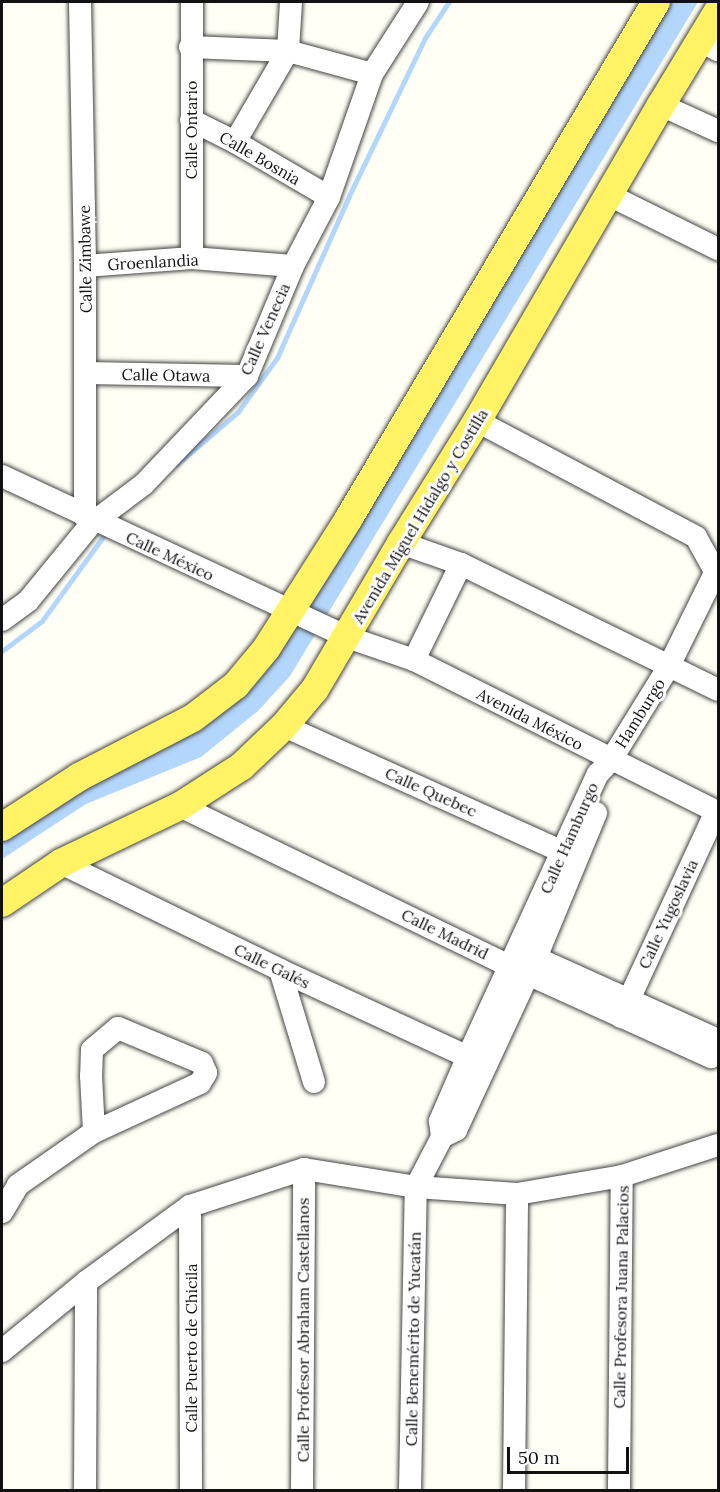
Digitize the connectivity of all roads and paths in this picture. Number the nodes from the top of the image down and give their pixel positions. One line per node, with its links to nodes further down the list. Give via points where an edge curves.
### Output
1 (80, 2): 19 (street, Calle Zimbawe)
2 (192, 2): 8 (street, Calle Ontario)
3 (291, 2): 9 (street)
4 (418, 2): 10 (street, Calle Venecia)
5 (656, 2): 29 (main road)
6 (718, 11): 7 (main road, Avenida Miguel Hidalgo y Costilla)
7 (709, 45): 11 (main road, Avenida Miguel Hidalgo y Costilla)
8 (190, 47): 9 (street); 12 (street, Calle Ontario)
9 (288, 51): 10 (street); 14 (street)
10 (372, 74): 16 (street, Calle Venecia)
11 (661, 105): 13 (street); 15 (main road, Avenida Miguel Hidalgo y Costilla)
12 (191, 120): 14 (street, Calle Bosnia); 18 (street, Calle Ontario)
13 (718, 131)
14 (234, 142): 16 (street, Calle Bosnia)
15 (609, 195): 17 (street); 23 (main road, Avenida Miguel Hidalgo y Costilla)
16 (329, 197): 20 (street, Calle Venecia)
17 (718, 249)
18 (192, 258): 19 (street, Groenlandia); 20 (street, Groenlandia)
19 (85, 266): 21 (street, Calle Zimbawe)
20 (293, 266): 22 (street, Calle Venecia)
21 (85, 373): 22 (street, Calle Otawa); 25 (street, Calle Zimbawe)
22 (247, 376): 25 (street, Calle Venecia, via 144,484)
23 (477, 421): 26 (main road, Avenida Miguel Hidalgo y Costilla); 28 (street, via 696,537)
24 (2, 476): 25 (street, Calle México)
25 (93, 521): 29 (street, Calle México); 30 (street, Calle Venecia, via 28,601)
26 (400, 543): 27 (street); 31 (main road, Avenida Miguel Hidalgo y Costilla)
27 (461, 564): 32 (street); 33 (street)
28 (717, 570): 33 (street, Hamburgo)
29 (291, 612): 31 (street, Calle México); 39 (main road, via 236,685 194,718 79,777)
30 (2, 620)
31 (343, 635): 32 (street, Avenida México); 35 (main road, Avenida Miguel Hidalgo y Costilla, via 315,689)
32 (414, 660): 36 (street, Avenida México)
33 (669, 666): 34 (street); 36 (street, Hamburgo)
34 (718, 690)
35 (284, 726): 37 (main road, Avenida Miguel Hidalgo y Costilla, via 242,766); 40 (street, Calle Quebec)
36 (611, 760): 38 (street, Avenida México); 40 (street, Calle Hamburgo, via 598,774)
37 (180, 806): 41 (main road, Avenida Miguel Hidalgo y Costilla); 43 (street, Calle Madrid)
38 (717, 811): 45 (street, Calle Yugoslavia)
39 (2, 827)
40 (570, 855): 43 (street, Calle Hamburgo)
41 (61, 863): 42 (main road, Avenida Miguel Hidalgo y Costilla); 44 (street, Calle Galés)
42 (2, 903)
43 (523, 963): 45 (street, Calle Madrid); 47 (street, Calle Hamburgo)
44 (280, 970): 47 (street, Calle Galés); 48 (street)
45 (625, 1009): 46 (street, Calle Madrid)
46 (716, 1046)
47 (477, 1061): 53 (street, Calle Hamburgo, via 440,1121 442,1137)
48 (314, 1082)
49 (94, 1132): 49 (street, via 92,1050 118,1028 202,1063 206,1073 200,1083); 56 (street, via 18,1185)
50 (718, 1145): 52 (street)
51 (304, 1169): 53 (street); 55 (street); 61 (street, Calle Profesor Abraham Castellanos)
52 (622, 1176): 54 (street); 64 (street, Calle Profesora Juana Palacios)
53 (416, 1187): 54 (street); 62 (street, Calle Benemérito de Yucatán)
54 (517, 1194): 63 (street)
55 (190, 1206): 57 (street); 60 (street, Calle Puerto de Chicila)
56 (2, 1212)
57 (86, 1282): 58 (street); 59 (street)
58 (2, 1351)
59 (85, 1491)
60 (191, 1491)
61 (302, 1491)
62 (410, 1491)
63 (514, 1491)
64 (619, 1491)

